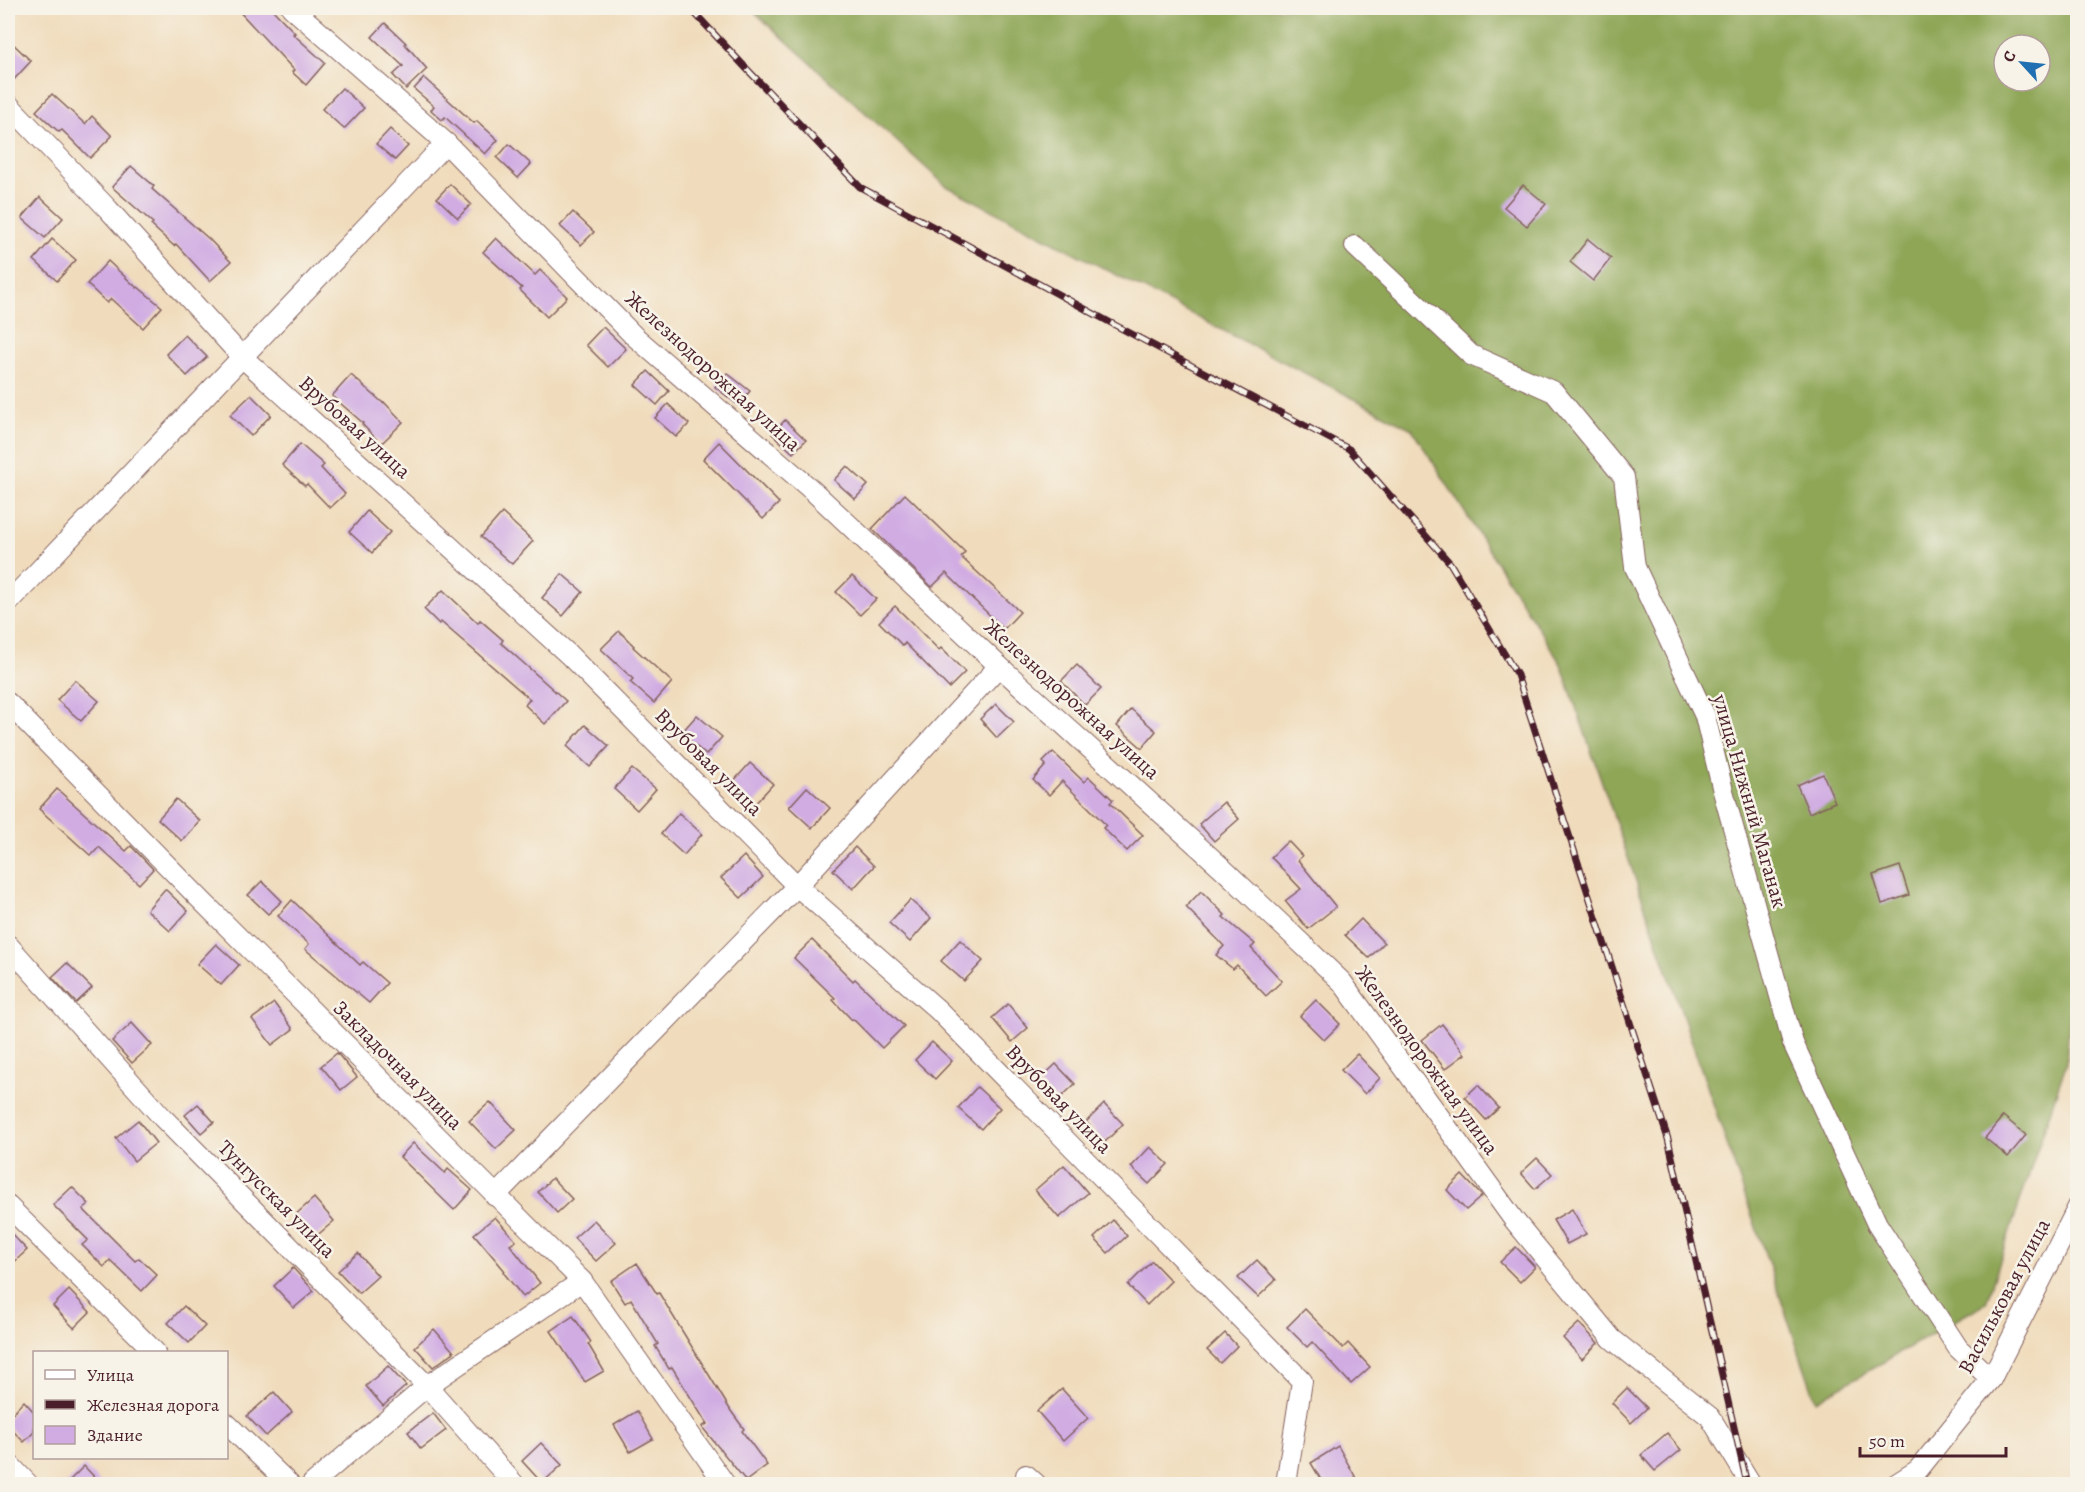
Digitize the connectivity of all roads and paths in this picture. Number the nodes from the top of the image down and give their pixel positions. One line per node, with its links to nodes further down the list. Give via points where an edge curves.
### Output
1 (292, 8): 3 (street, Железнодорожная улица)
2 (8, 104): 5 (street, Врубовая улица)
3 (446, 143): 5 (street); 7 (street, Железнодорожная улица, via 633,334 813,491)
4 (1355, 246): 16 (street, улица Нижний Маганак, via 1471,355 1554,392 1624,477 1635,567 1705,716 1793,1043 1877,1224 1958,1348)
5 (241, 356): 6 (street); 9 (street, Врубовая улица, via 568,654)
6 (8, 603)
7 (999, 666): 9 (street); 26 (street, Железнодорожная улица, via 1342,982 1514,1220 1612,1339 1710,1417)
8 (8, 703): 11 (street, Закладочная улица)
9 (797, 885): 11 (street); 25 (street, Врубовая улица, via 938,1010 1302,1381)
10 (8, 945): 17 (street, Тунгусская улица, via 163,1118)
11 (495, 1196): 14 (street, Закладочная улица)
12 (8, 1206): 15 (street)
13 (2078, 1207): 16 (street, Васильковая улица)
14 (582, 1281): 17 (street); 24 (street, Закладочная улица)
15 (153, 1351)
16 (1991, 1379): 27 (street, Васильковая улица, via 1918,1470)
17 (428, 1386): 22 (street); 23 (street, Тунгусская улица)
18 (228, 1425): 21 (street)
19 (8, 1463): 20 (street)
20 (28, 1485)
21 (289, 1485)
22 (312, 1485)
23 (514, 1485)
24 (725, 1485)
25 (1286, 1485)
26 (1751, 1485)
27 (1896, 1485)

